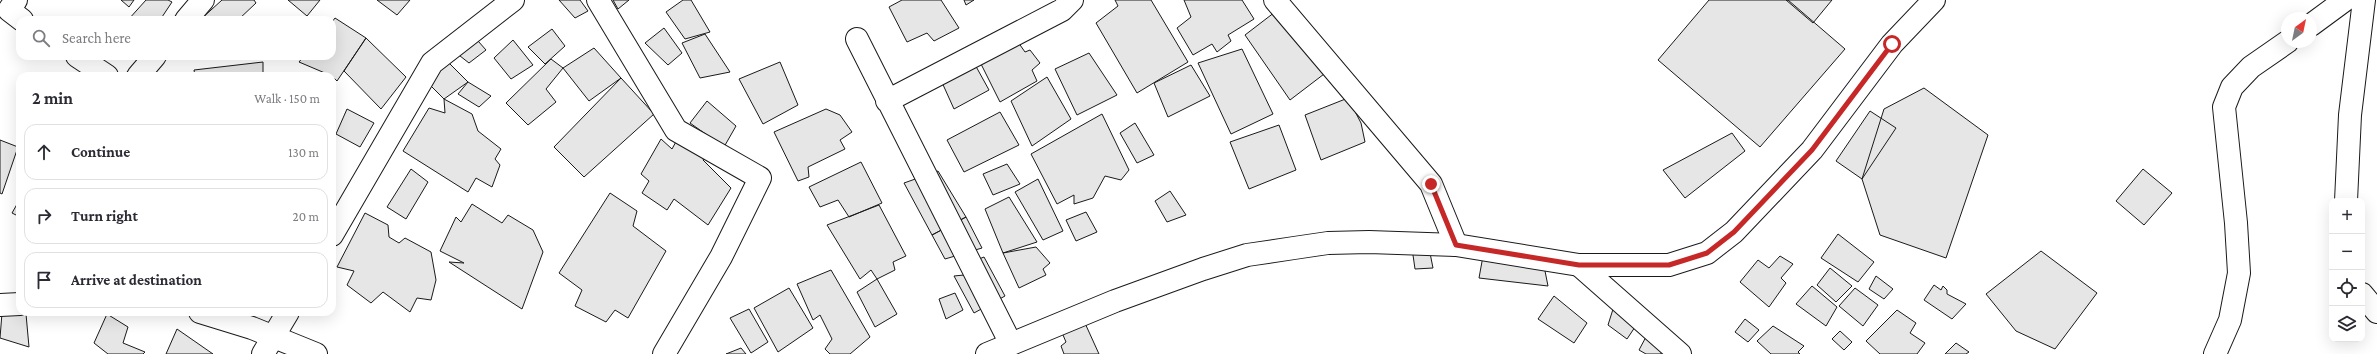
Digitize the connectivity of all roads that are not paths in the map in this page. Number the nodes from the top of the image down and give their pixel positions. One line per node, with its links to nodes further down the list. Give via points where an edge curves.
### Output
1 (16, 0): 10 (street, via 9,10)
2 (204, 0): 11 (street)
3 (513, 0): 21 (street, via 432,63)
4 (598, 0): 33 (street, via 676,130 760,178 721,257)
5 (1072, 0): 19 (street, via 1062,10)
6 (1275, 0): 22 (street, via 1431,184)
7 (1934, 0): 23 (street, via 1892,44 1812,150 1734,232 1707,253 1669,265)
8 (2345, 0): 12 (street)
9 (2364, 0): 20 (street, via 2350,115)
10 (17, 16)
11 (190, 16)
12 (2317, 21)
13 (857, 39): 19 (street)
14 (2281, 46): 36 (street, via 2246,72 2232,88 2224,107 2239,273 2230,320)
15 (83, 60): 17 (street)
16 (152, 60): 18 (street)
17 (101, 72)
18 (141, 72)
19 (887, 101): 30 (street)
20 (2346, 198)
21 (336, 228)
22 (1456, 245): 23 (street); 30 (street, via 1328,243 1247,255 1115,301)
23 (1579, 265): 35 (street)
24 (2365, 298): 27 (street)
25 (16, 304): 26 (street)
26 (0, 305)
27 (2377, 312)
28 (208, 316): 31 (street)
29 (286, 316): 31 (street)
30 (1011, 344): 34 (street)
31 (269, 346): 32 (street)
32 (316, 354)
33 (664, 354)
34 (987, 354)
35 (1680, 354)
36 (2215, 354)

